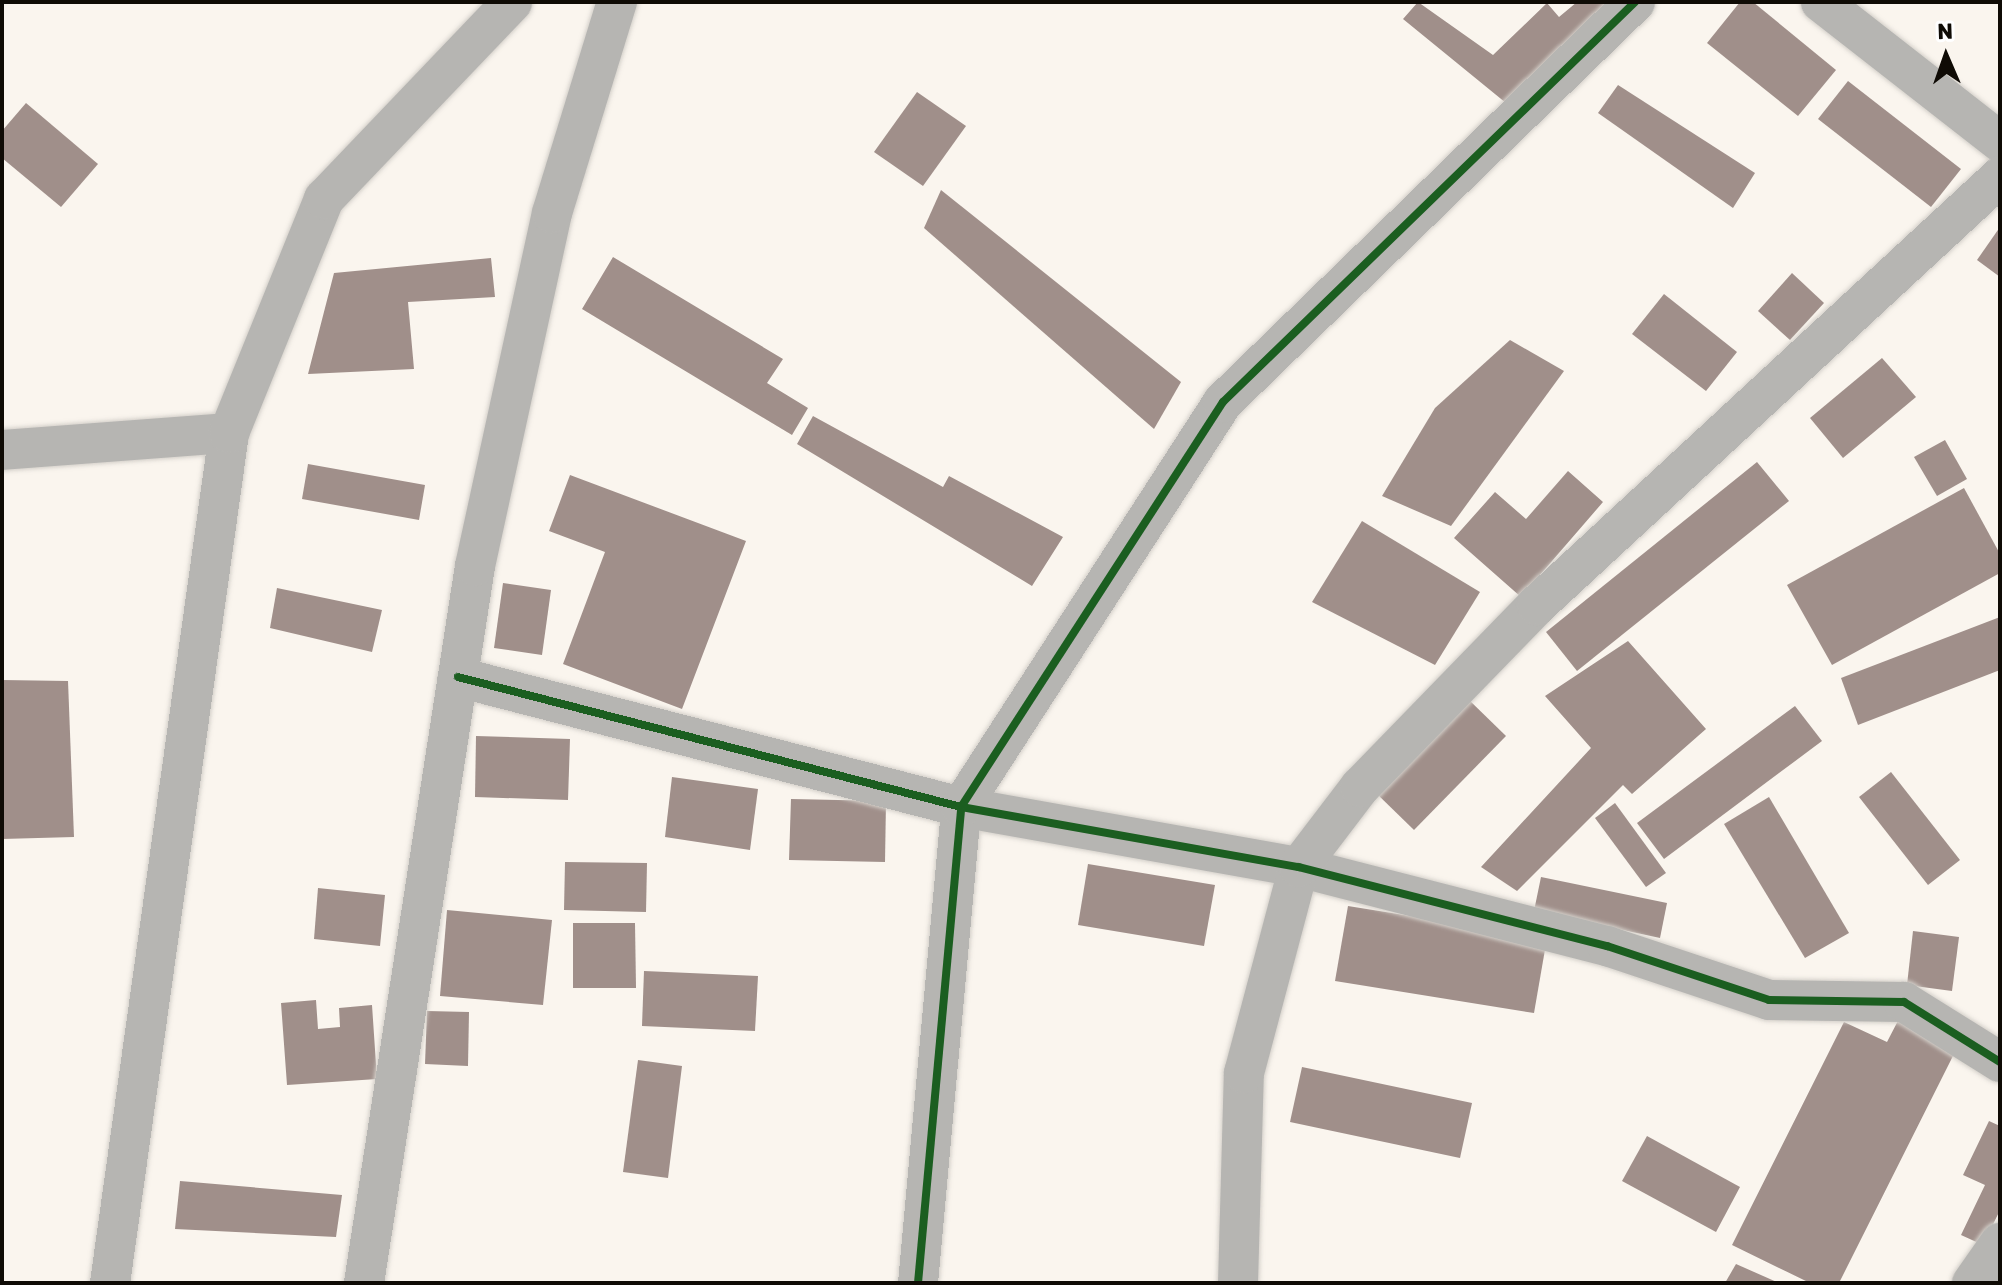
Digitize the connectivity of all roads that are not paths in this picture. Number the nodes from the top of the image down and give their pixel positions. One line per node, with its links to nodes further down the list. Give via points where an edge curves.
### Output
1 (512, 2): 7 (street, via 324,199)
2 (617, 2): 9 (street, via 552,213)
3 (1635, 2): 10 (street, via 1223,402)
4 (1821, 2): 5 (street)
5 (2000, 142)
6 (2000, 177): 11 (street, via 1537,605 1360,787)
7 (229, 433): 8 (street); 14 (street)
8 (2, 450)
9 (458, 677): 10 (street); 15 (street)
10 (961, 807): 11 (street); 16 (street)
11 (1299, 867): 12 (street, via 1607,946 1769,1000 1904,1002); 17 (street, via 1244,1073)
12 (2000, 1062)
13 (2000, 1243): 18 (street)
14 (110, 1283)
15 (364, 1283)
16 (918, 1283)
17 (1238, 1283)
18 (1972, 1283)

